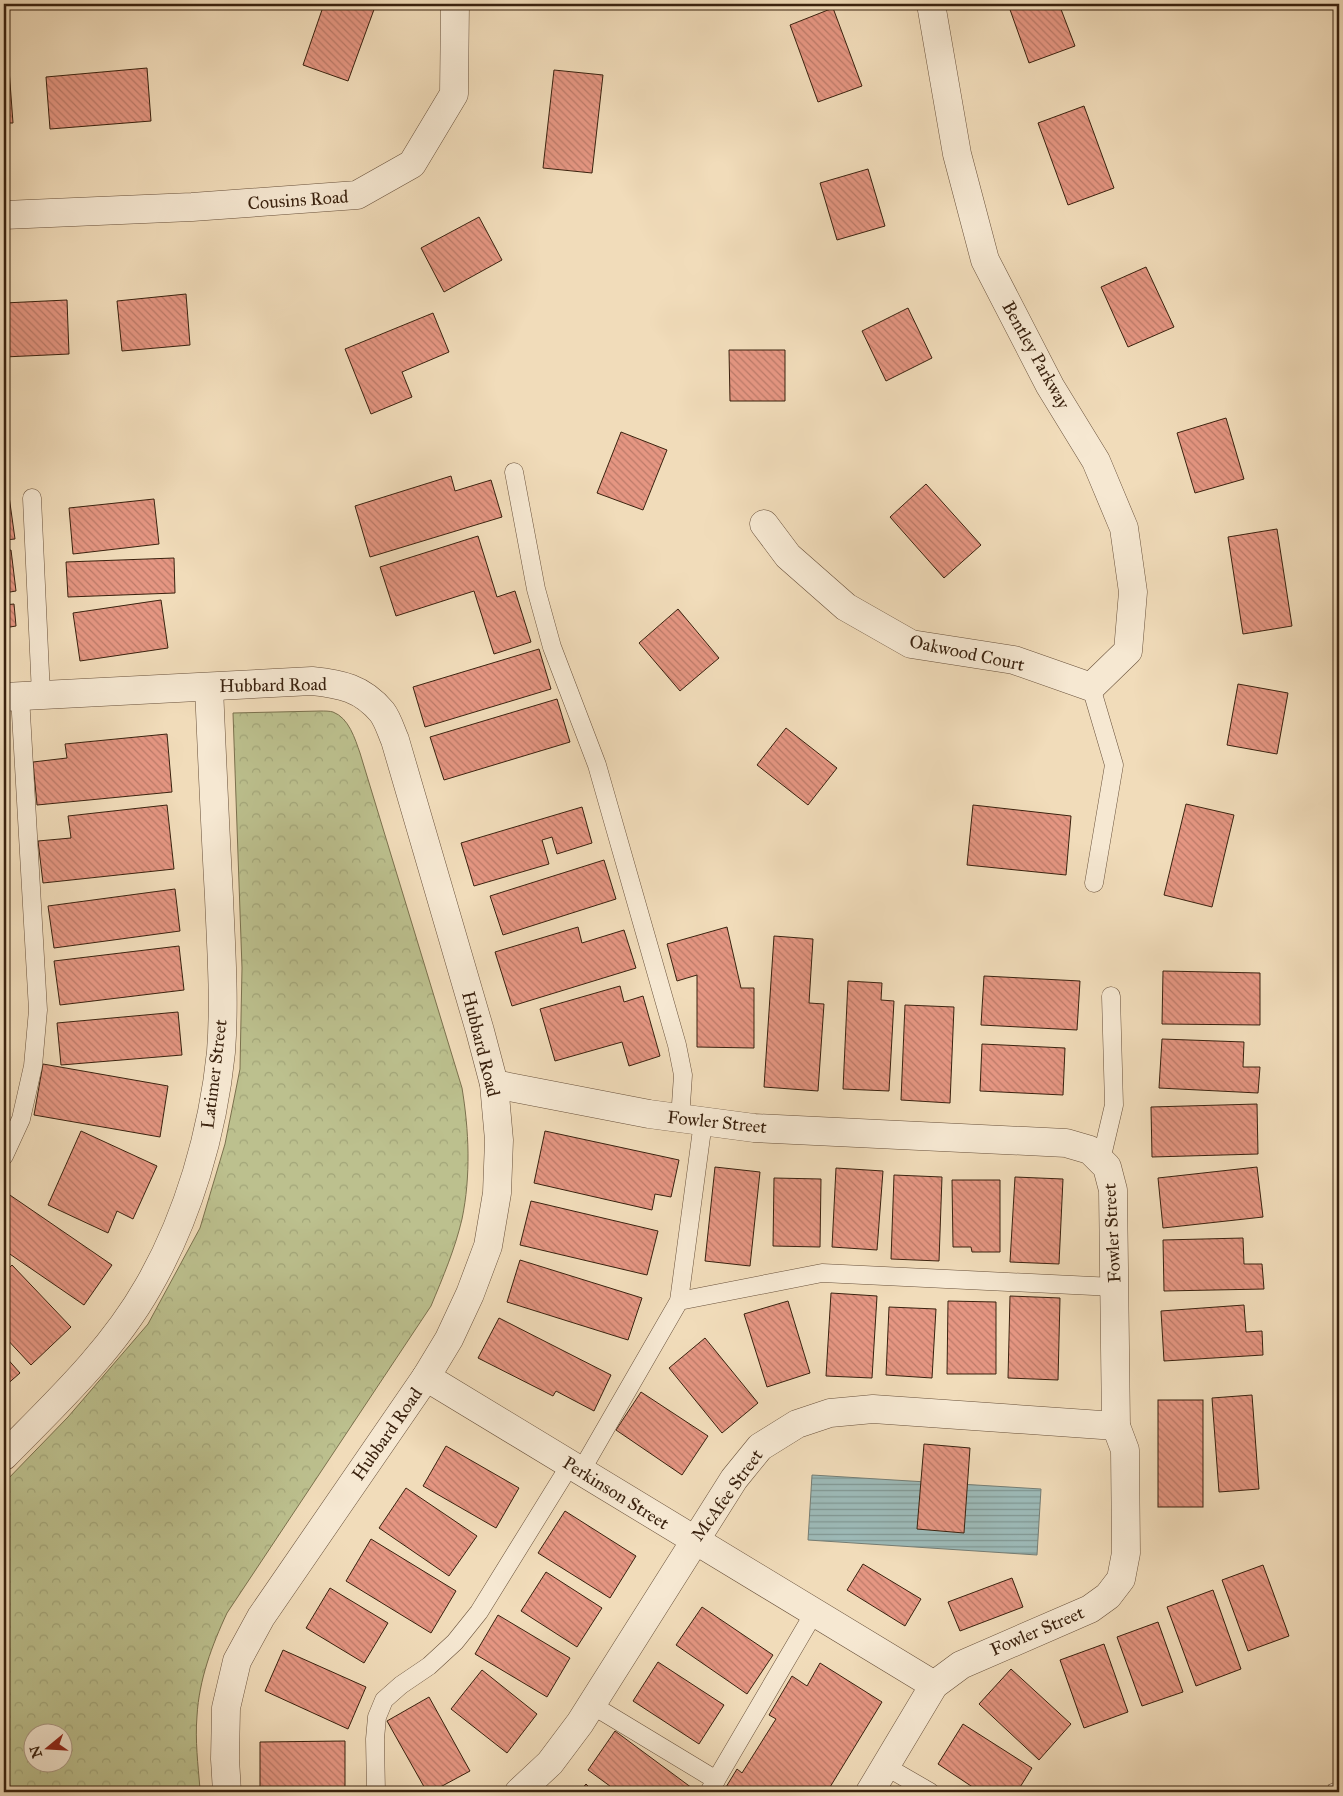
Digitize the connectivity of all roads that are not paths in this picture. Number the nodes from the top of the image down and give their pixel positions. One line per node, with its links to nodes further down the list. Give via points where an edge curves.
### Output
1 (455, 4): 3 (street, Cousins Road, via 454,94 412,164 357,195 192,207)
2 (931, 4): 8 (street, Bentley Parkway, via 957,154 984,260 1050,386 1096,461 1124,528 1133,592 1128,651)
3 (4, 215)
4 (514, 472): 13 (lane, via 536,589 552,647 597,765 677,1045)
5 (32, 498): 9 (lane)
6 (764, 524): 8 (street, Oakwood Court, via 788,556 846,607 911,644 1014,660)
7 (209, 687): 9 (street, Hubbard Road); 12 (street, Hubbard Road, via 312,681 337,684 361,692 382,713 395,740); 20 (street, Latimer Street, via 223,987 220,1052 211,1118 174,1237 148,1288 82,1377)
8 (1090, 687): 10 (lane, via 1114,765)
9 (22, 696): 14 (lane, via 38,1010 33,1066 20,1119)
10 (1094, 883)
11 (1111, 996): 15 (lane, via 1114,1105)
12 (494, 1084): 13 (street, Fowler Street); 18 (street, Hubbard Road, via 499,1140 497,1193 488,1246 449,1339)
13 (691, 1121): 15 (street, Fowler Street, via 754,1128 1066,1143 1090,1150); 17 (lane)
14 (4, 1156)
15 (1101, 1160): 16 (street, Fowler Street, via 1107,1167 1113,1190)
16 (1114, 1287): 17 (lane, via 822,1273); 19 (street, Fowler Street)
17 (679, 1301): 21 (lane)
18 (426, 1378): 21 (street, Perkinson Street); 29 (street, Hubbard Road, via 260,1617 237,1661 226,1708)
19 (1116, 1426): 22 (street, McAfee Street, via 873,1409 830,1412 796,1424 760,1447 734,1479); 24 (street, Fowler Street, via 1125,1450 1126,1554 1122,1579 1108,1596 1090,1609 961,1664)
20 (4, 1456)
21 (576, 1468): 22 (street, Perkinson Street); 30 (lane, via 480,1612 429,1666 384,1700 377,1717 375,1739)
22 (694, 1541): 23 (street, Perkinson Street); 25 (street, McAfee Street)
23 (814, 1613): 24 (street, Perkinson Street); 27 (lane)
24 (934, 1685): 26 (street, Fowler Street)
25 (592, 1705): 27 (lane); 31 (street, McAfee Street, via 550,1763)
26 (886, 1766): 32 (street, Fowler Street); 33 (lane)
27 (713, 1786)
28 (1339, 1791): 34 (lane)
29 (227, 1792)
30 (376, 1792)
31 (519, 1792)
32 (870, 1792)
33 (930, 1792)
34 (1335, 1792)

